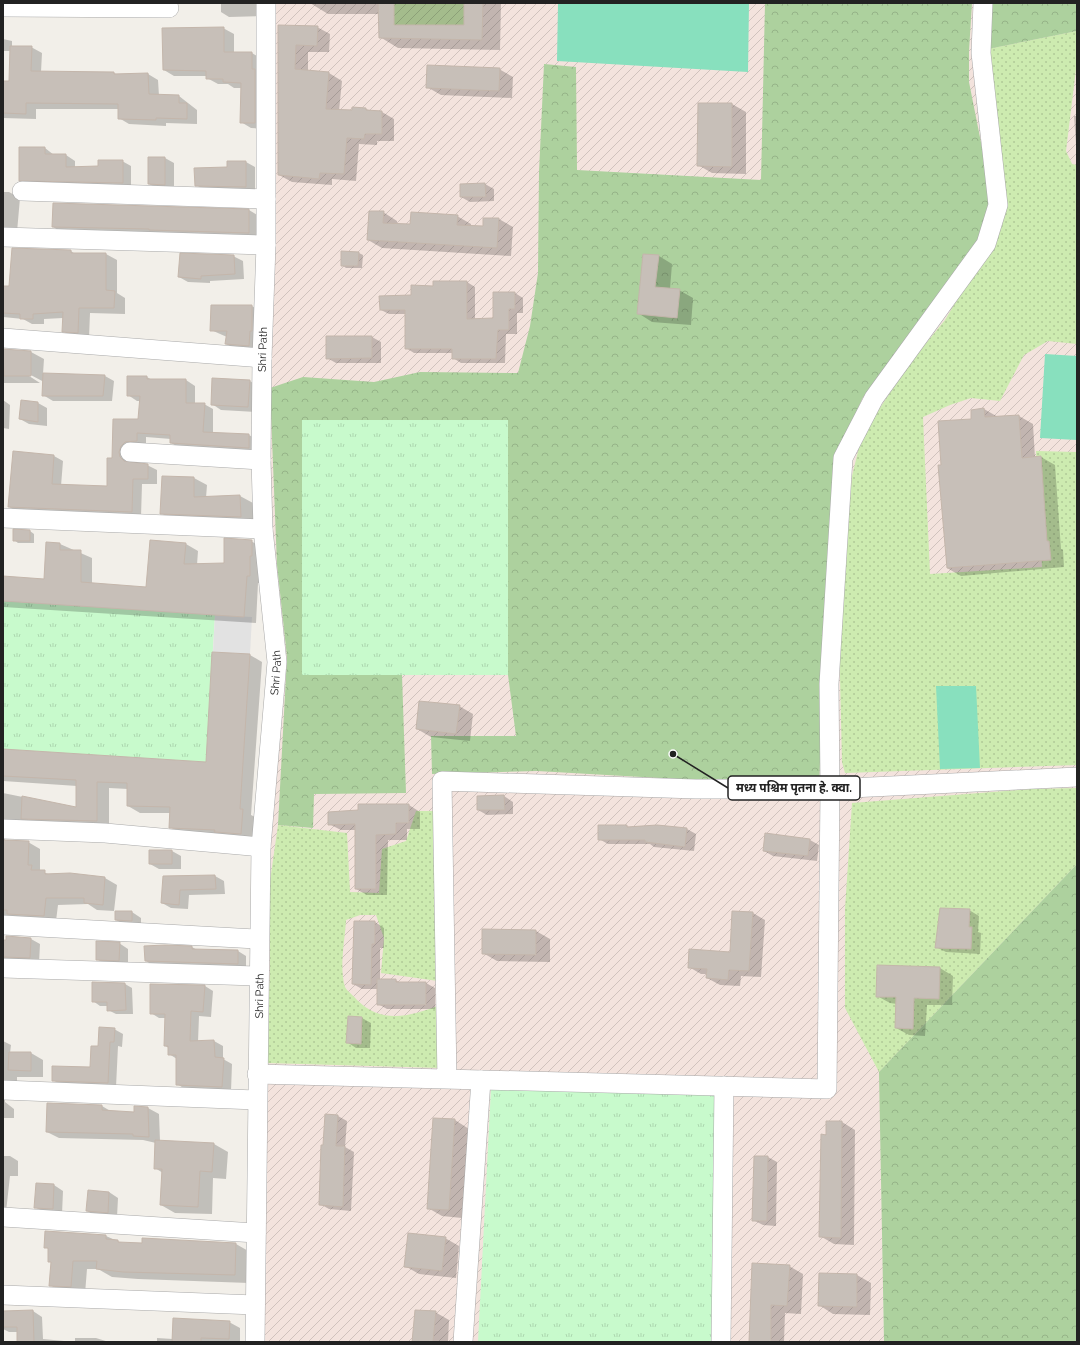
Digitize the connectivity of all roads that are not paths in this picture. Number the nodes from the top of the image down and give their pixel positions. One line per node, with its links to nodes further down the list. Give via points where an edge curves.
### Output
1 (266, 3): 6 (street, Shri Path)
2 (983, 3): 16 (street, via 981,53 998,205 986,244 874,398 843,458 829,684)
3 (3, 7): 4 (street)
4 (170, 8)
5 (22, 191): 6 (street)
6 (266, 199): 8 (street, Shri Path)
7 (3, 237): 8 (street)
8 (266, 245): 10 (street, Shri Path)
9 (3, 338): 10 (street)
10 (262, 358): 12 (street, Shri Path)
11 (130, 452): 12 (street)
12 (261, 460): 14 (street, Shri Path)
13 (3, 518): 14 (street)
14 (263, 528): 18 (street, Shri Path, via 277,662)
15 (1077, 777): 16 (street)
16 (830, 789): 24 (street, via 696,789 442,781); 26 (street, via 827,1089)
17 (3, 829): 18 (street, via 105,833)
18 (261, 847): 20 (street, Shri Path)
19 (3, 926): 20 (street)
20 (258, 938): 22 (street, Shri Path)
21 (3, 968): 22 (street)
22 (258, 976): 23 (street, Shri Path)
23 (257, 1074): 24 (street); 28 (street, Shri Path)
24 (447, 1079): 25 (street)
25 (481, 1080): 26 (street); 34 (street)
26 (724, 1086): 35 (street)
27 (3, 1090): 28 (street)
28 (257, 1100): 30 (street, Shri Path)
29 (3, 1217): 30 (street)
30 (256, 1233): 32 (street, Shri Path)
31 (3, 1295): 32 (street)
32 (255, 1305): 33 (street, Shri Path)
33 (255, 1342)
34 (463, 1342)
35 (721, 1342)

